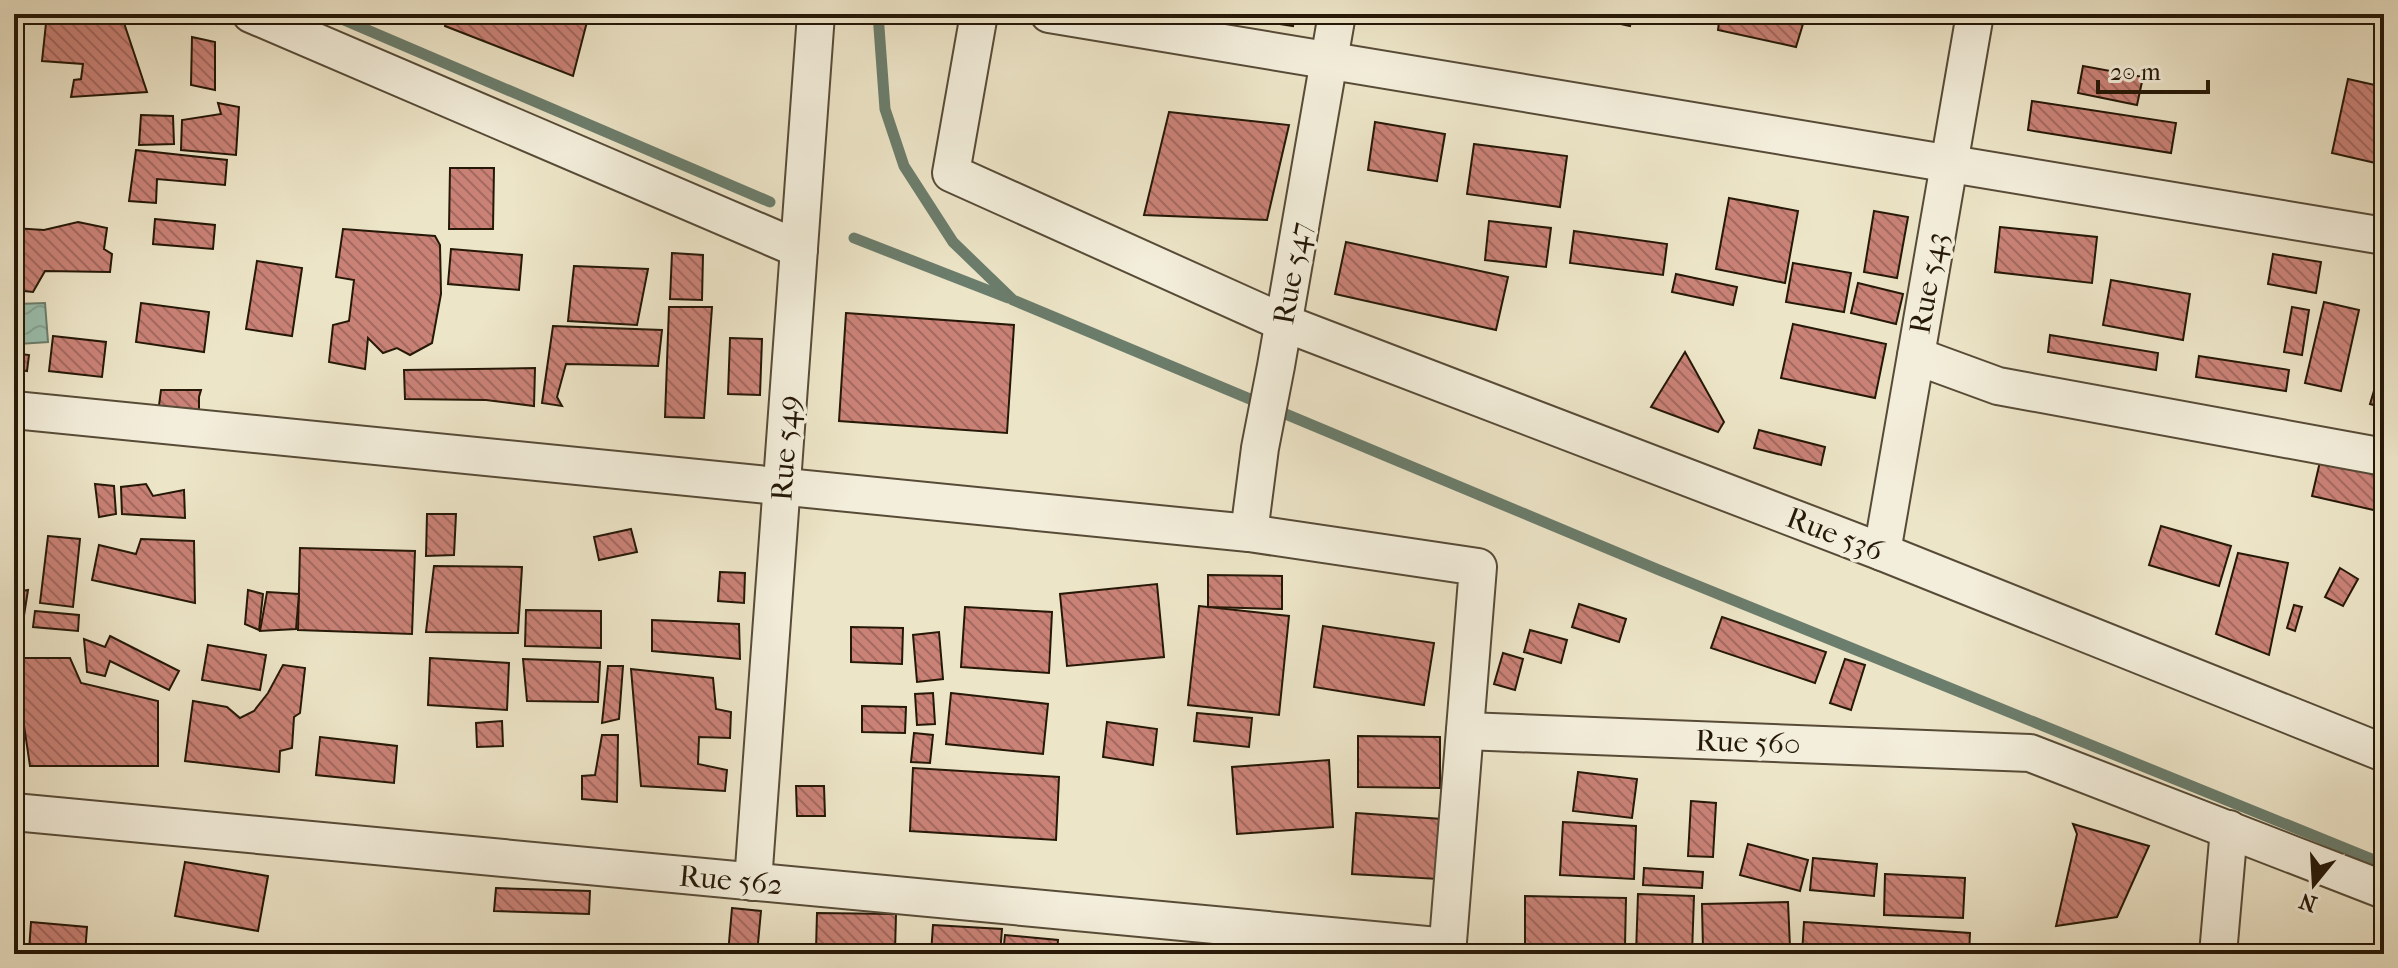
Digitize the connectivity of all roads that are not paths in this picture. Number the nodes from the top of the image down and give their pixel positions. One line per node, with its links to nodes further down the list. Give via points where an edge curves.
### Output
1 (251, 14): 10 (street)
2 (816, 14): 10 (street, Rue 549)
3 (979, 14): 11 (street, Rue 536, via 951,173)
4 (1049, 14): 7 (street)
5 (1337, 14): 7 (street, Rue 547)
6 (1975, 14): 8 (street, Rue 543)
7 (1330, 61): 8 (street); 11 (street, Rue 547)
8 (1949, 163): 9 (street); 12 (street, Rue 543)
9 (2384, 236)
10 (799, 249): 15 (street, Rue 549)
11 (1284, 323): 16 (street, Rue 547); 17 (street, Rue 536)
12 (1916, 356): 14 (street, via 1998,386); 17 (street, Rue 543)
13 (14, 410): 15 (street)
14 (2384, 457)
15 (782, 486): 16 (street); 22 (street, Rue 549)
16 (1249, 533): 18 (street, via 1478,567)
17 (1882, 552): 19 (street, Rue 536)
18 (1465, 731): 21 (street, Rue 560, via 2030,753); 24 (street)
19 (2384, 753)
20 (14, 812): 22 (street, Rue 562)
21 (2229, 829): 23 (street, Rue 560); 25 (street)
22 (753, 882): 24 (street, Rue 562)
23 (2384, 890)
24 (1447, 950)
25 (2218, 954)

